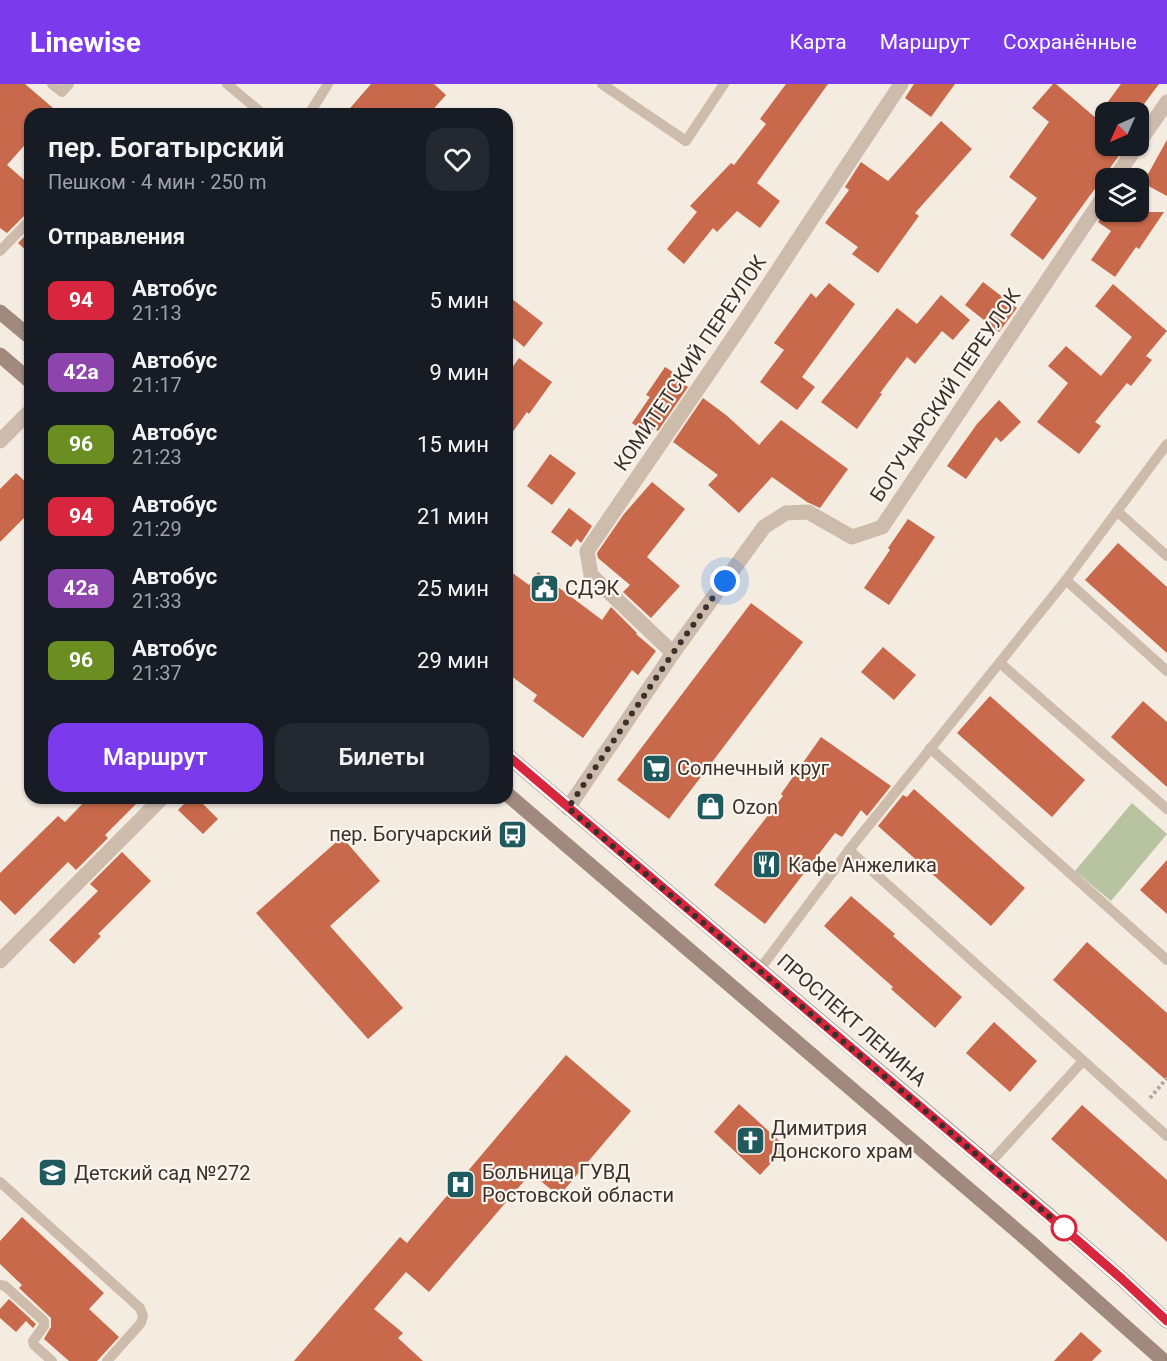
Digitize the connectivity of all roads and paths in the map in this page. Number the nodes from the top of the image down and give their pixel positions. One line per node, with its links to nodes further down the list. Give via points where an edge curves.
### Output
1 (52, 84): 2 (lane, via 62,92)
2 (69, 84)
3 (227, 84): 9 (lane)
4 (328, 84): 10 (lane)
5 (602, 84): 6 (lane, via 686,141)
6 (724, 84)
7 (902, 84): 25 (street, КОМИТЕТСКИЙ ПЕРЕУЛОК, via 587,551 591,574)
8 (1167, 102): 11 (street)
9 (256, 108)
10 (313, 108)
11 (1149, 129)
12 (1095, 209): 25 (street, БОГУЧАРСКИЙ ПЕРЕУЛОК, via 882,527 852,537 808,512 786,513 764,527)
13 (24, 226): 14 (lane)
14 (0, 251)
15 (0, 312): 16 (main road)
16 (24, 332)
17 (0, 355): 18 (main road)
18 (24, 376)
19 (24, 417): 20 (street)
20 (0, 441)
21 (1167, 444): 22 (lane)
22 (1117, 511): 23 (lane); 24 (lane)
23 (1167, 556)
24 (1066, 580): 26 (lane); 27 (lane)
25 (673, 653): 32 (street, БОГУЧАРСКИЙ ПЕРЕУЛОК)
26 (1000, 663): 28 (lane); 33 (lane)
27 (1167, 671)
28 (930, 748): 34 (lane); 35 (lane)
29 (513, 760): 32 (main road, ПРОСПЕКТ ЛЕНИНА)
30 (513, 799): 48 (main road)
31 (156, 804): 36 (street)
32 (568, 808): 37 (main road, ПРОСПЕКТ ЛЕНИНА)
33 (1167, 809)
34 (849, 850): 37 (lane); 38 (lane)
35 (1167, 960)
36 (0, 961)
37 (760, 969): 42 (main road, ПРОСПЕКТ ЛЕНИНА)
38 (1083, 1060): 40 (lane); 42 (lane)
39 (1167, 1078): 40 (path)
40 (1138, 1110): 41 (lane)
41 (1167, 1136)
42 (989, 1164): 45 (main road, ПРОСПЕКТ ЛЕНИНА)
43 (0, 1182): 47 (lane, via 140,1308 141,1323)
44 (0, 1285): 46 (lane, via 44,1321 33,1341)
45 (1167, 1321)
46 (52, 1361)
47 (107, 1361)
48 (1164, 1361)

